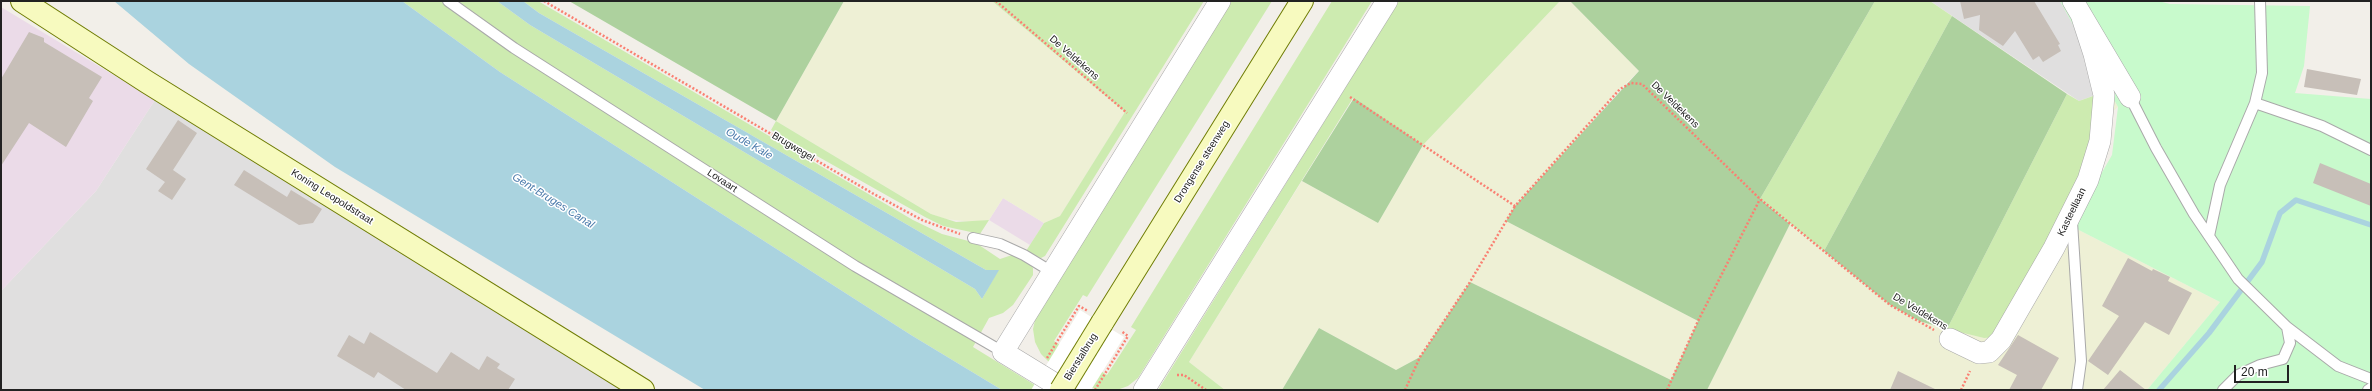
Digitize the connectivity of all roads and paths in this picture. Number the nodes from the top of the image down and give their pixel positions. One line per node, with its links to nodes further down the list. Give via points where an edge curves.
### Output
1 (22, 1): 31 (street, Koning Leopoldstraat, via 160,90)
2 (448, 1): 27 (lane, Lovaart, via 514,48 855,266)
3 (544, 1): 19 (path, Brugwegel, via 872,193 922,220)
4 (996, 1): 13 (path, De Veldekens, via 1125,112)
5 (1220, 1): 13 (street)
6 (1302, 1): 22 (street, Drongense steenweg)
7 (1387, 1): 10 (street)
8 (2260, 1): 12 (lane, via 2262,73)
9 (2077, 8): 11 (street, Kasteellaan); 17 (street, Kasteellaan, via 2094,54 2104,95 2100,141 2088,180)
10 (1334, 86): 16 (path); 29 (street)
11 (2130, 97): 18 (lane, via 2156,148)
12 (2255, 104): 14 (lane, via 2322,126); 18 (lane, via 2220,185)
13 (1145, 124): 20 (street)
14 (2371, 150)
15 (1760, 200): 16 (path, De Veldekens, via 1642,84 1632,83 1620,89); 25 (path, De Veldekens, via 1890,305); 37 (path, via 1698,321)
16 (1515, 206): 36 (path, De Veldekens, via 1470,282 1420,357)
17 (2071, 214): 25 (street, Kasteellaan, via 2051,255 2001,340 1989,352 1979,353); 38 (lane, via 2081,361)
18 (2209, 236): 23 (lane, via 2239,280)
19 (973, 238): 20 (lane, via 1000,244)
20 (1052, 272): 27 (street)
21 (1079, 306): 26 (path)
22 (1102, 323): 32 (street, Bierstalbrug, bridge)
23 (2287, 327): 28 (lane, via 2338,366); 39 (lane, via 2290,343 2283,359 2260,365 2238,375)
24 (1128, 336): 34 (path)
25 (1950, 339)
26 (1057, 342)
27 (1003, 352): 33 (street)
28 (2371, 378)
29 (1149, 382): 35 (path, via 1184,375)
30 (2371, 388): 40 (lane)
31 (644, 390)
32 (1061, 390)
33 (1065, 390)
34 (1095, 390)
35 (1206, 390)
36 (1404, 390)
37 (1667, 390)
38 (2077, 390)
39 (2223, 390)
40 (2368, 390)

